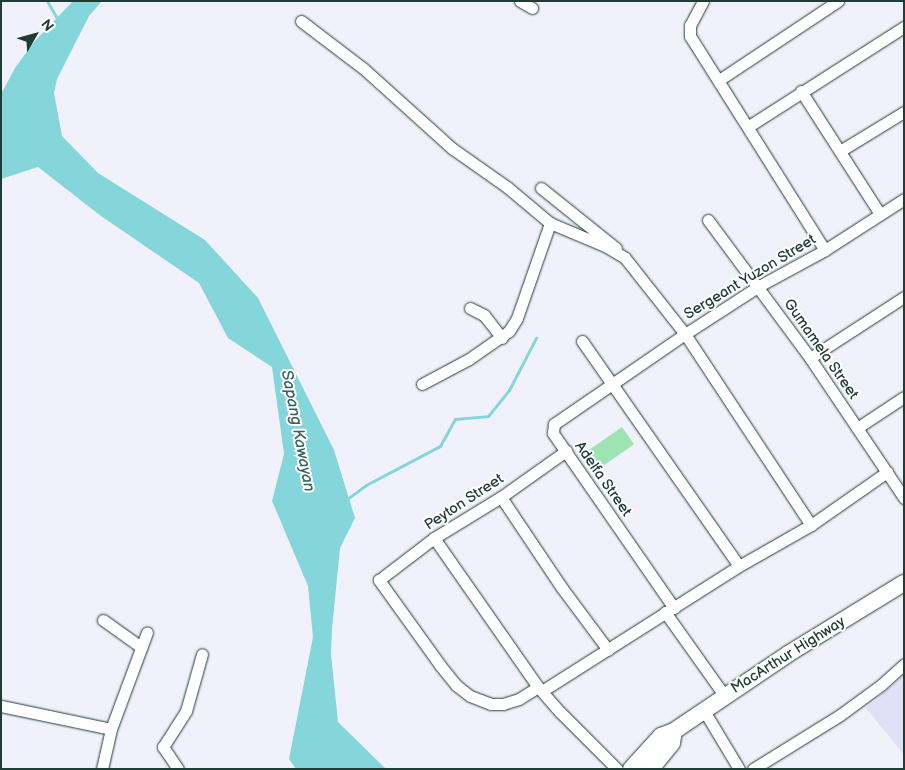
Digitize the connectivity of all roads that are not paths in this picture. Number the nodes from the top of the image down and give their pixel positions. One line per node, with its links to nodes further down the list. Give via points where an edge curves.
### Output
1 (520, 1): 4 (street)
2 (703, 1): 7 (street, via 689,31)
3 (838, 1): 7 (street)
4 (532, 8)
5 (302, 21): 16 (street, via 371,75 453,149 507,186)
6 (904, 27): 8 (street)
7 (719, 80): 10 (street)
8 (801, 91): 10 (street); 11 (street)
9 (904, 112): 11 (street)
10 (749, 126): 17 (street)
11 (840, 151): 14 (street)
12 (541, 188): 18 (street, via 609,240)
13 (904, 199): 14 (street, Sergeant Yuzon Street)
14 (880, 214): 17 (street, Sergeant Yuzon Street)
15 (708, 220): 19 (street, Gumamela Street)
16 (550, 222): 18 (street); 23 (street, via 517,318)
17 (825, 250): 19 (street, Sergeant Yuzon Street)
18 (620, 253): 22 (street)
19 (759, 286): 22 (street, Sergeant Yuzon Street); 25 (street, Gumamela Street)
20 (904, 297): 25 (street)
21 (470, 308): 23 (street, via 484,315)
22 (685, 334): 26 (street, Sergeant Yuzon Street); 34 (street)
23 (502, 338): 27 (street)
24 (582, 341): 26 (street)
25 (810, 358): 29 (street, Gumamela Street)
26 (613, 382): 30 (street, Adelfa Street, via 554,424 553,433); 36 (street)
27 (422, 384)
28 (904, 397): 29 (street)
29 (857, 428): 31 (street, Gumamela Street)
30 (566, 451): 32 (street, Peyton Street); 38 (street, Adelfa Street)
31 (886, 472): 33 (street, Gumamela Street); 34 (street)
32 (500, 497): 35 (street, Peyton Street); 42 (street)
33 (904, 498)
34 (811, 525): 36 (street)
35 (434, 538): 45 (street); 45 (street, Peyton Street, via 379,580 440,665 470,696 491,704 503,704)
36 (739, 566): 38 (street)
37 (904, 582): 46 (highway, MacArthur Highway)
38 (670, 610): 42 (street); 46 (street, Adelfa Street)
39 (103, 620): 41 (street)
40 (147, 632): 41 (street)
41 (142, 647): 49 (street)
42 (608, 650): 45 (street)
43 (202, 654): 52 (street, via 186,712 163,747)
44 (904, 664): 57 (street, via 840,715)
45 (540, 689): 53 (street)
46 (724, 695): 48 (highway, MacArthur Highway)
47 (1, 706): 49 (street)
48 (703, 709): 50 (highway, MacArthur Highway); 56 (street)
49 (111, 729): 51 (street)
50 (674, 731): 54 (highway, MacArthur Highway, via 661,736); 55 (highway, MacArthur Highway, via 672,743)
51 (102, 769)
52 (178, 769)
53 (617, 769)
54 (631, 769)
55 (651, 769)
56 (739, 769)
57 (753, 769)

